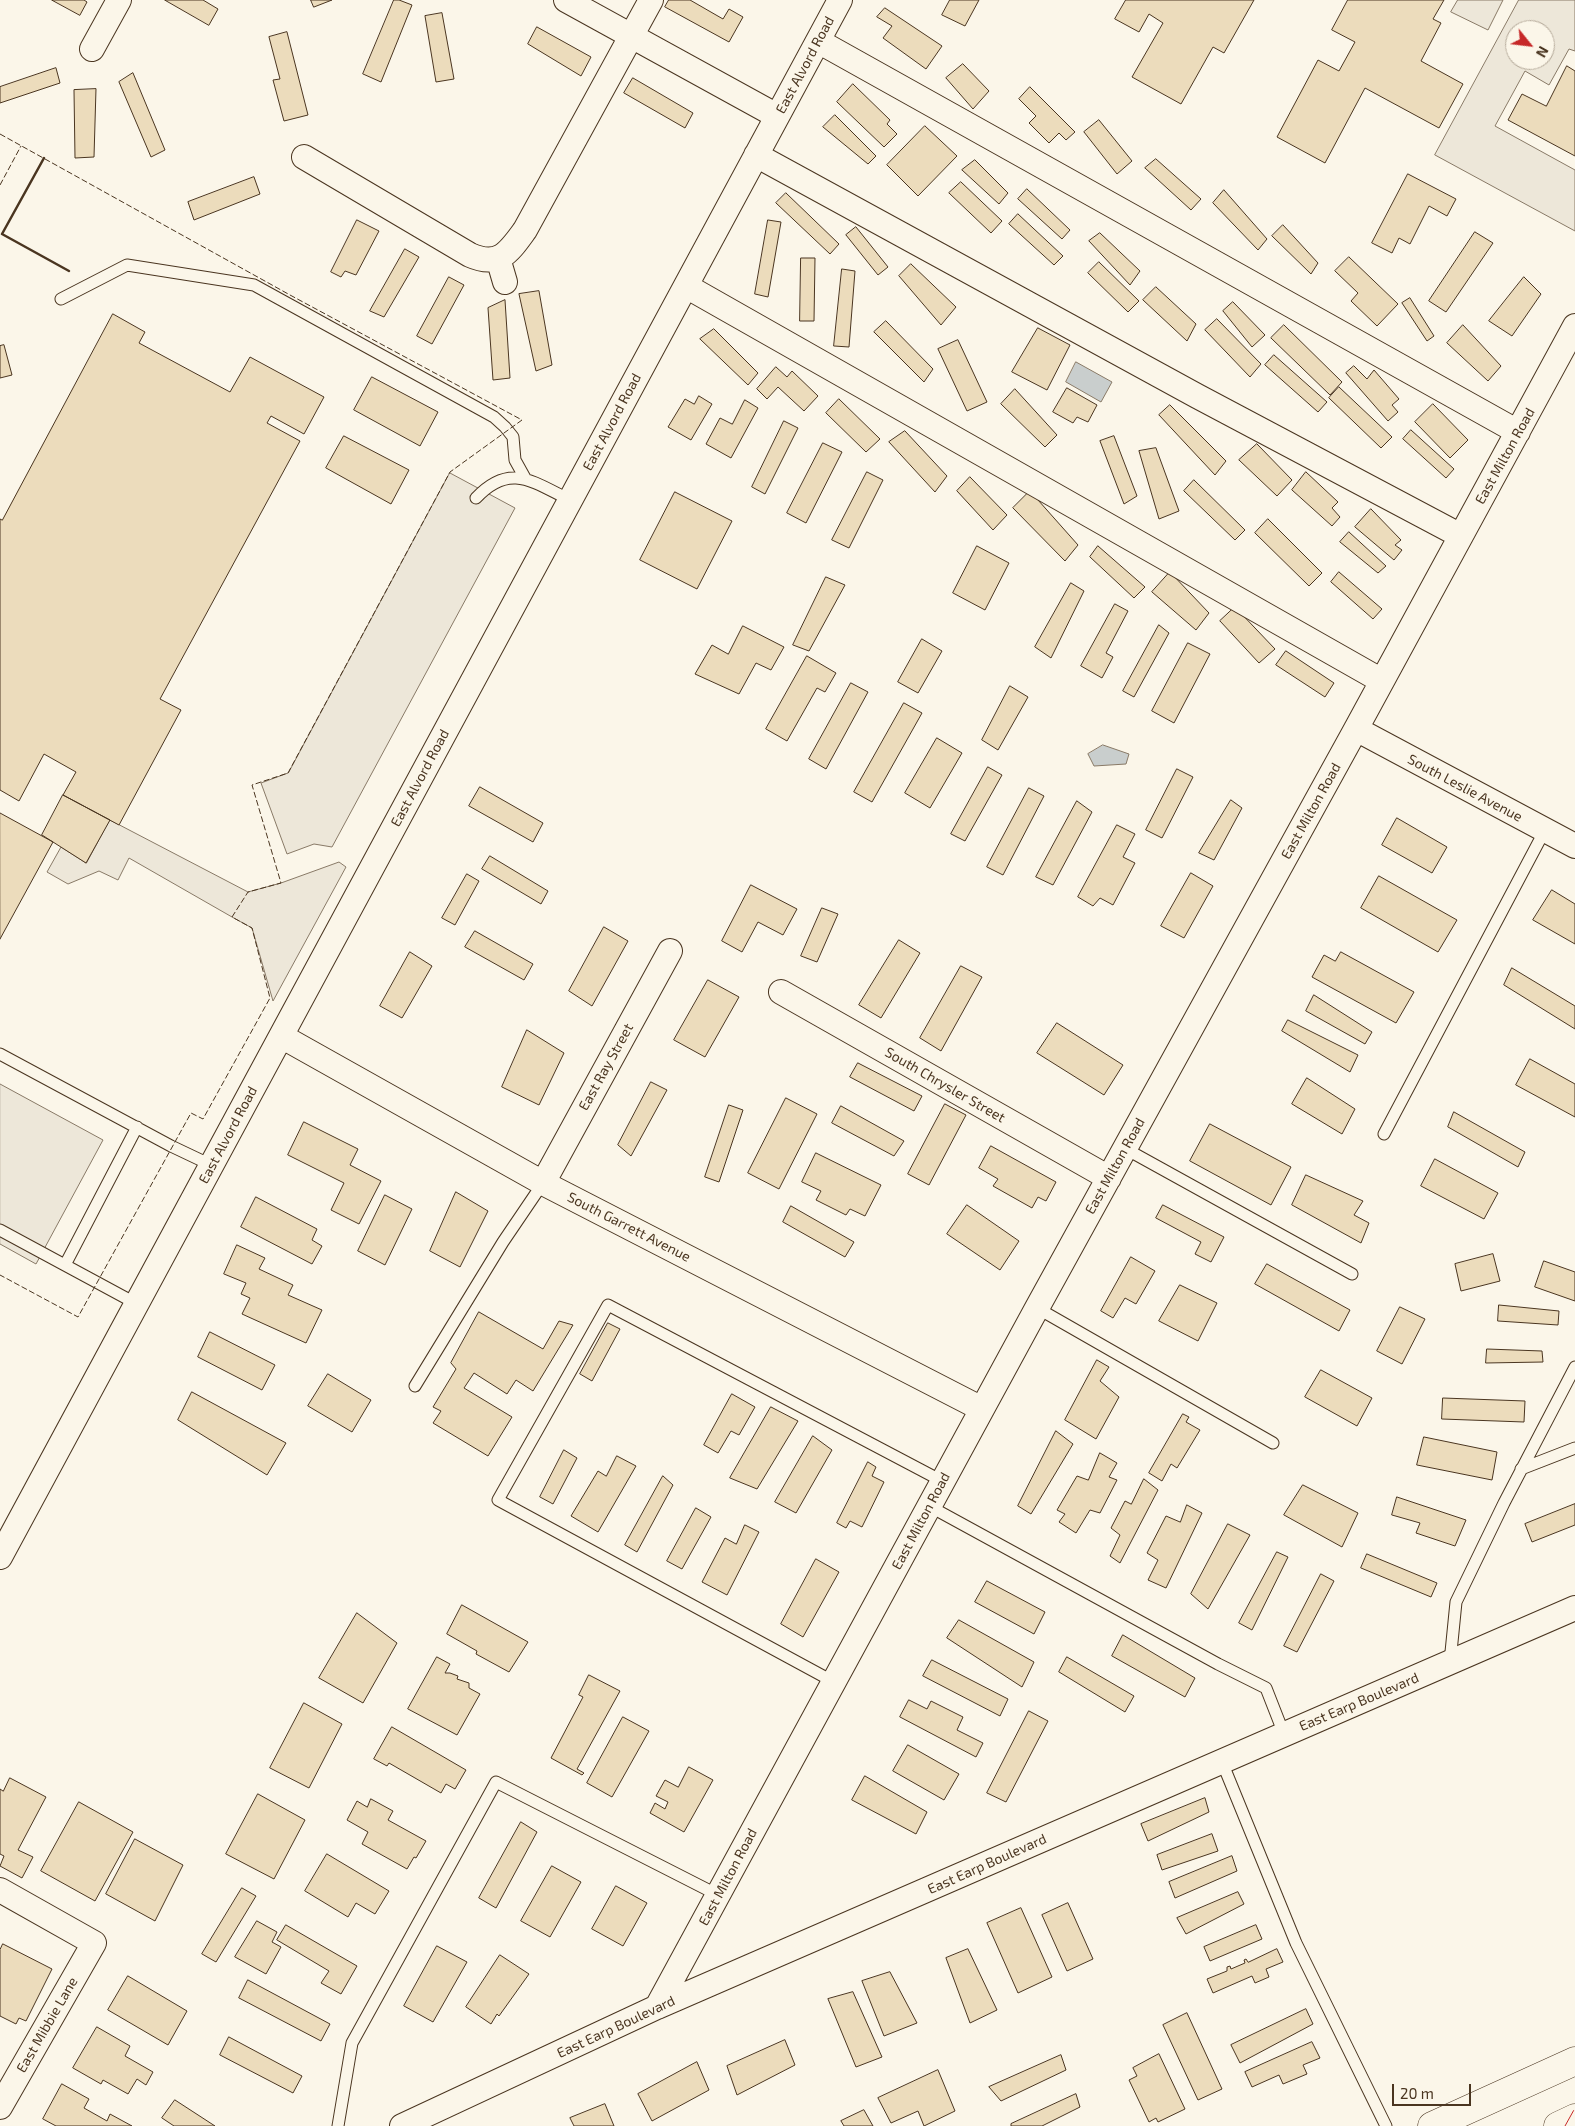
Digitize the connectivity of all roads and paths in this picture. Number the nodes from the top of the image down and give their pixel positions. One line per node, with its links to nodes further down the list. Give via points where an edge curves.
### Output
1 (119, 0): 7 (street)
2 (566, 0): 5 (street)
3 (651, 0): 5 (street)
4 (840, 0): 6 (street, East Alvord Road)
5 (632, 36): 8 (street); 11 (street, via 525,230 512,248)
6 (818, 41): 8 (street, East Alvord Road); 16 (street)
7 (92, 49)
8 (777, 116): 9 (street, East Alvord Road)
9 (756, 155): 13 (street, East Alvord Road); 20 (street)
10 (304, 157): 11 (street, via 470,255 482,260)
11 (498, 258): 12 (street)
12 (505, 282)
13 (686, 286): 19 (street, East Alvord Road); 21 (street)
14 (61, 299): 17 (lane, via 128,265 254,285 494,417 513,437 515,460)
15 (1575, 326): 16 (street, East Milton Road)
16 (1518, 432): 20 (street, East Milton Road)
17 (525, 478): 18 (lane, via 498,481); 19 (lane)
18 (476, 498)
19 (570, 500): 27 (street, East Alvord Road)
20 (1461, 536): 21 (street, East Milton Road)
21 (1382, 681): 22 (street, East Milton Road)
22 (1356, 729): 23 (street, South Leslie Avenue); 31 (street, East Milton Road)
23 (1545, 830): 24 (street, South Leslie Avenue); 30 (lane)
24 (1575, 846)
25 (670, 951): 34 (street, East Ray Street)
26 (781, 992): 33 (street, South Chrysler Street)
27 (281, 1036): 32 (street, East Alvord Road); 34 (street, South Garrett Avenue)
28 (0, 1054): 29 (lane)
29 (137, 1127): 32 (lane); 36 (lane)
30 (1384, 1134)
31 (1124, 1148): 33 (street, East Milton Road); 37 (lane)
32 (211, 1165): 38 (street, East Alvord Road)
33 (1108, 1178): 39 (street, East Milton Road)
34 (543, 1183): 41 (lane); 42 (street, South Garrett Avenue)
35 (0, 1230): 36 (lane)
36 (65, 1265): 38 (lane)
37 (1352, 1274)
38 (137, 1304): 48 (street, East Alvord Road)
39 (1037, 1308): 42 (street, East Milton Road); 43 (lane)
40 (1575, 1368): 45 (lane)
41 (415, 1386)
42 (982, 1410): 46 (street, East Milton Road)
43 (1273, 1444)
44 (1575, 1448): 45 (lane)
45 (1522, 1468): 50 (lane, via 1456,1602)
46 (942, 1481): 47 (street, East Milton Road); 51 (lane, via 608,1305 498,1500)
47 (929, 1506): 51 (street, East Milton Road); 52 (lane, via 1266,1688)
48 (0, 1557)
49 (1575, 1608): 50 (street, East Earp Boulevard)
50 (1450, 1662): 52 (street, East Earp Boulevard)
51 (834, 1682): 55 (street, East Milton Road)
52 (1284, 1734): 53 (street, East Earp Boulevard)
53 (1222, 1762): 56 (street, East Earp Boulevard); 62 (lane, via 1296,1943)
54 (0, 1890): 58 (street, East Mibbie Lane, via 94,1943)
55 (718, 1895): 56 (street, East Milton Road); 60 (lane, via 496,1782 352,2043)
56 (657, 2007): 61 (street, East Earp Boulevard)
57 (1575, 2061): 63 (main road)
58 (0, 2107)
59 (1575, 2118): 64 (main road)
60 (338, 2126)
61 (402, 2126)
62 (1386, 2126)
63 (1432, 2126)
64 (1558, 2126)

